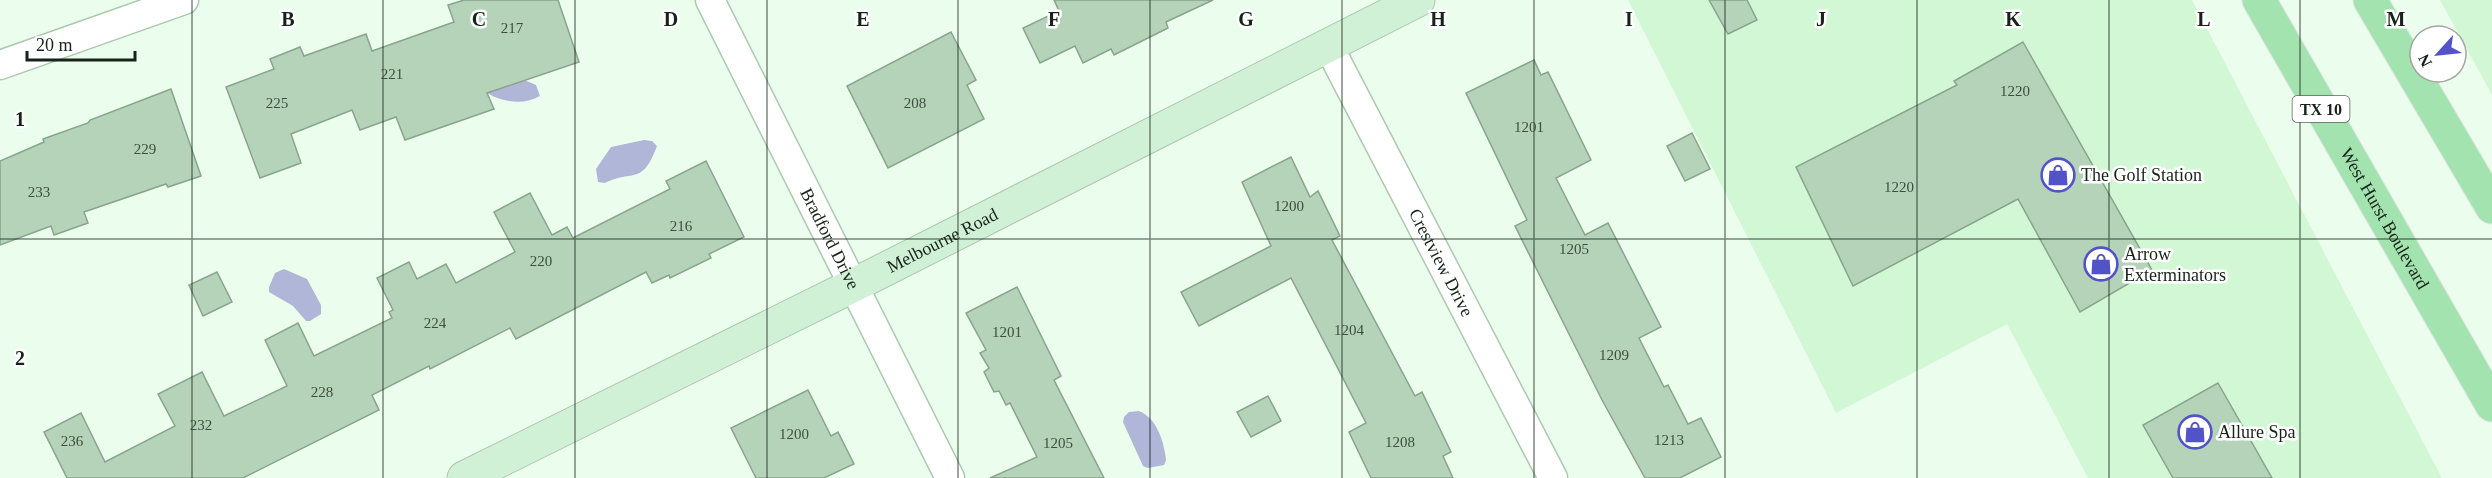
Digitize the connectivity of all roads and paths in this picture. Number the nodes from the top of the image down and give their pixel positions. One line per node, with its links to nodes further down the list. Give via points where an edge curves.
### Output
1 (184, 0): 7 (street)
2 (710, 0): 9 (street, Bradford Drive)
3 (1418, 0): 6 (street, Melbourne Road)
4 (2259, 0): 10 (main road, West Hurst Boulevard / TX 10)
5 (2370, 0): 8 (main road)
6 (1329, 47): 9 (street, Melbourne Road); 13 (street, Crestview Drive)
7 (0, 65)
8 (2492, 207)
9 (854, 285): 11 (street, Melbourne Road); 12 (street, Bradford Drive)
10 (2492, 405)
11 (464, 478)
12 (950, 478)
13 (1553, 478)

